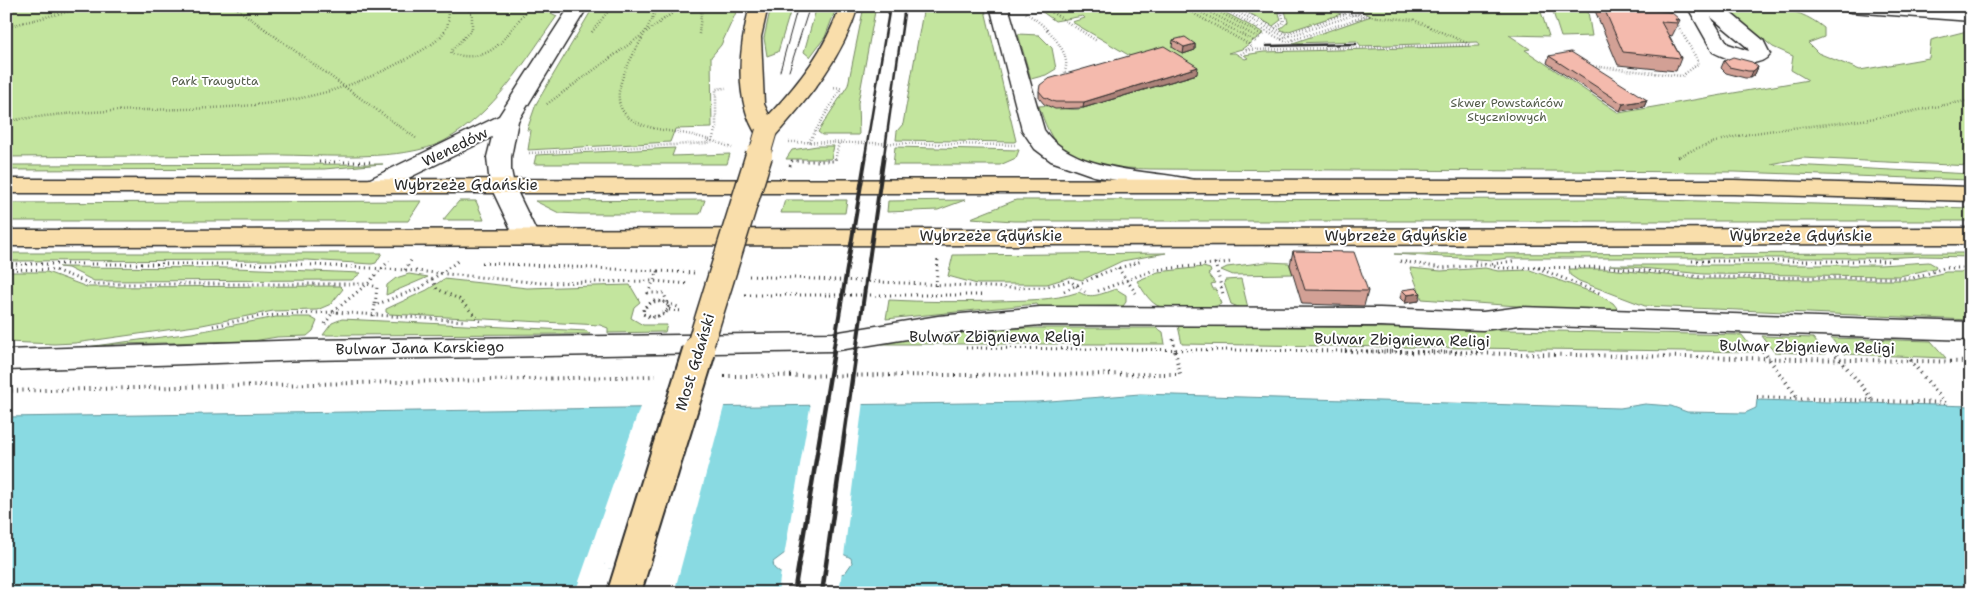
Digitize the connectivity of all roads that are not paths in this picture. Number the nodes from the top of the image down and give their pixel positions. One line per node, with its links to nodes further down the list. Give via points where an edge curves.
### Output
1 (579, 6): 9 (street, Wenedów)
2 (759, 6): 10 (main road, via 751,37 753,104)
3 (849, 6): 10 (main road, via 838,38 793,104)
4 (1696, 6): 5 (street, via 1720,48 1747,56 1760,54 1756,44)
5 (1710, 6)
6 (1851, 6): 8 (street)
7 (1000, 9): 14 (street, via 1034,130 1044,148 1069,161 1098,170)
8 (1971, 14)
9 (507, 121): 11 (street, Wenedów); 12 (street, Wenedów, via 499,157)
10 (766, 132): 21 (main road, Most Gdański, bridge)
11 (376, 185): 12 (main road, Wybrzeże Gdańskie); 13 (main road, Wybrzeże Gdańskie)
12 (502, 185): 14 (main road, Wybrzeże Gdańskie); 17 (street, Wenedów)
13 (6, 186)
14 (1191, 186): 15 (main road, via 1714,187)
15 (1971, 194)
16 (1971, 236): 17 (main road, Wybrzeże Gdyńskie)
17 (526, 237): 18 (main road)
18 (6, 238)
19 (1971, 331): 20 (street, Bulwar Jana Karskiego, via 1520,316 1483,321 1380,317 1002,318 833,342 307,350)
20 (6, 360)
21 (624, 593)

